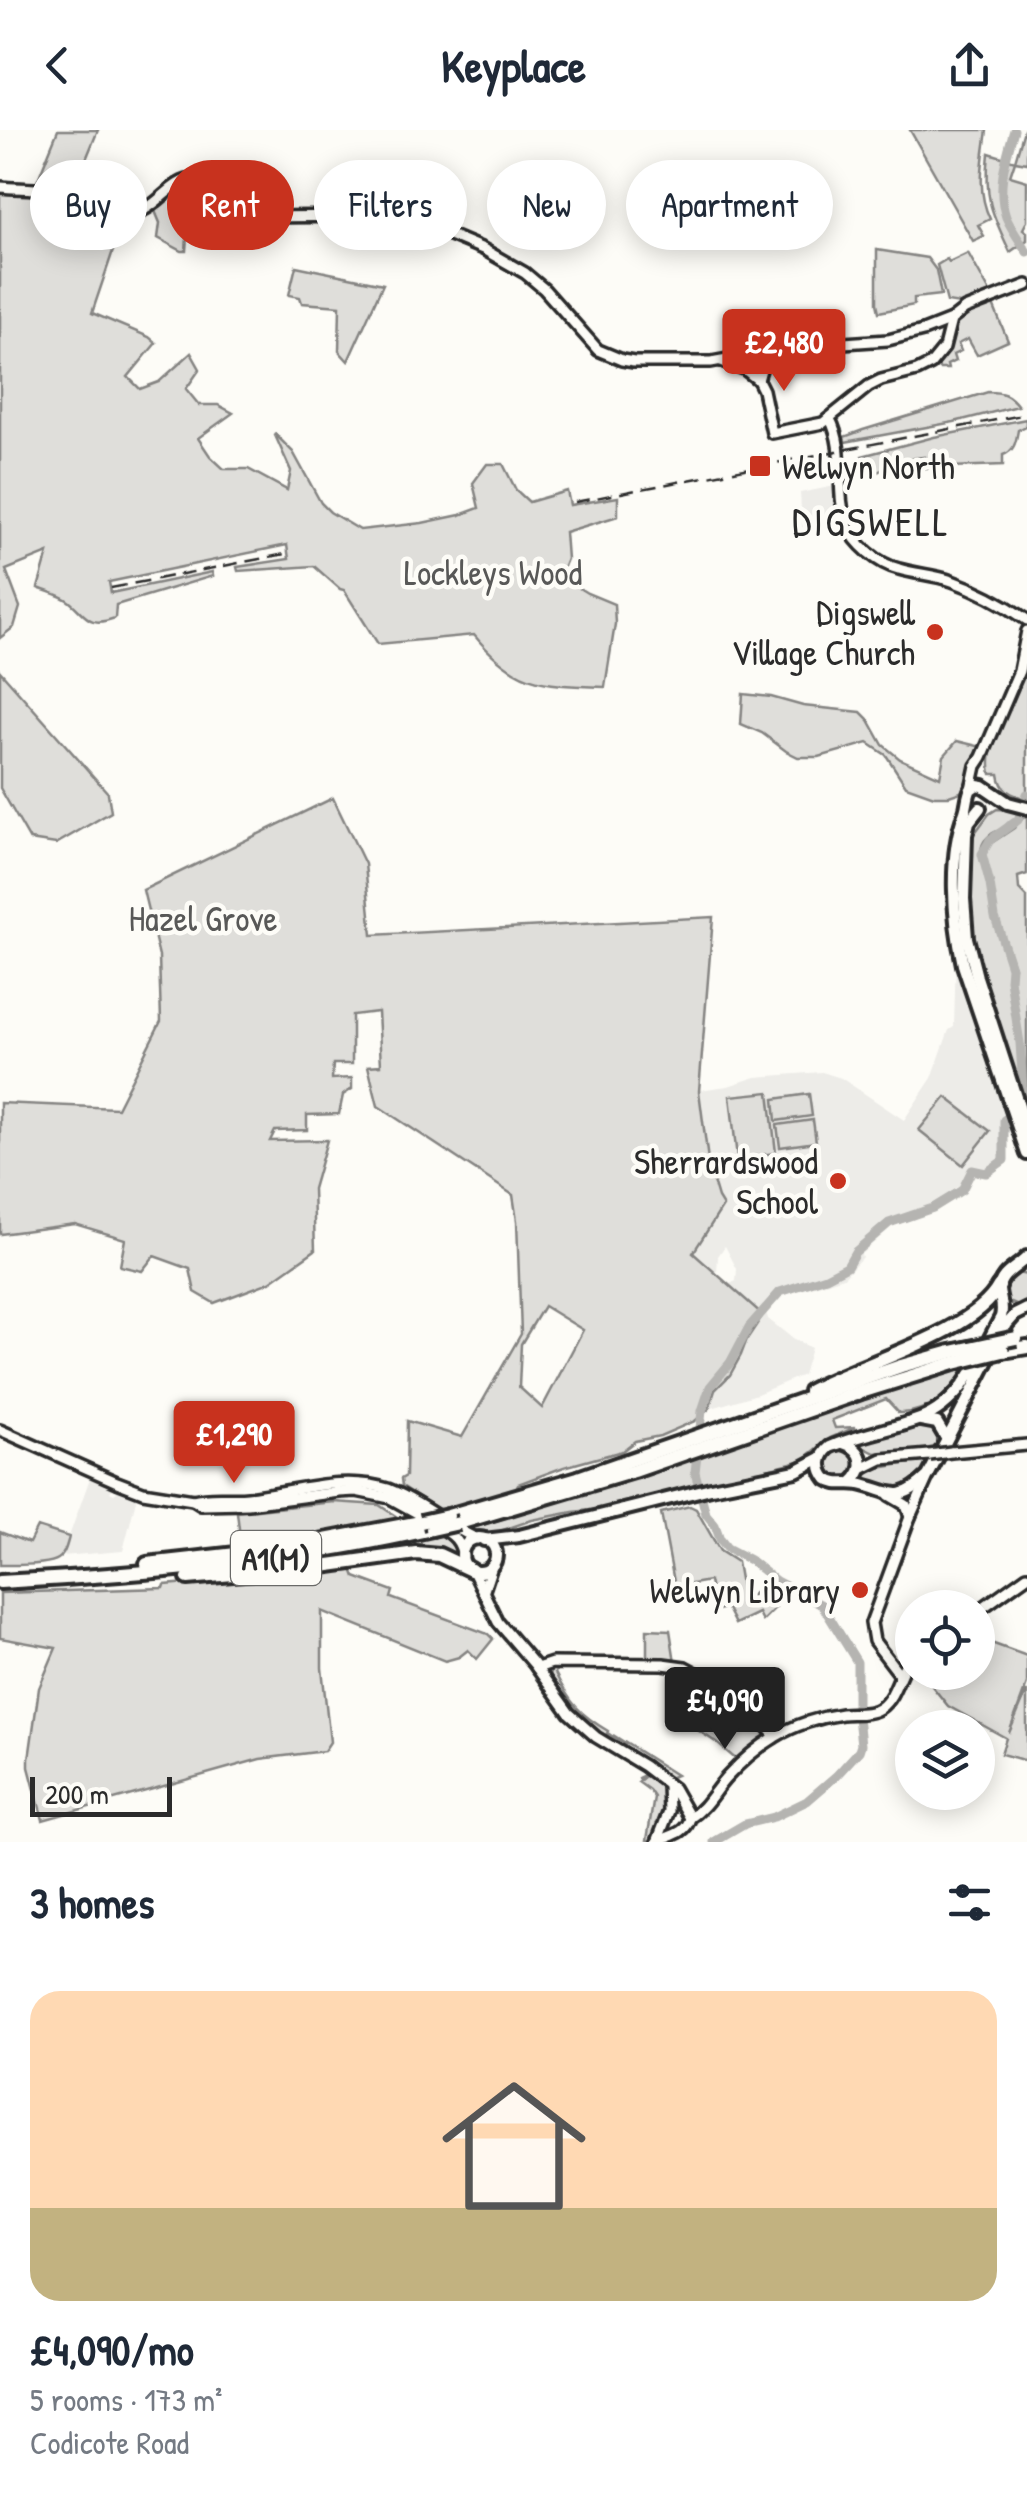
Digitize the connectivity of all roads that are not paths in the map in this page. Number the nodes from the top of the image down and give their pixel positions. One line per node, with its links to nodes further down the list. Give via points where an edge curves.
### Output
1 (0, 187): 5 (street, via 62,192 120,216 145,211 192,178 198,202 226,212 370,216 440,232 525,273 604,353 634,362)
2 (1027, 285): 3 (street)
3 (952, 320): 4 (street, via 888,340); 7 (street, via 937,359 869,386)
4 (766, 352): 5 (street); 6 (street)
5 (720, 360): 6 (street)
6 (758, 380): 7 (street, via 772,434)
7 (830, 419): 8 (street, via 844,514 860,545 891,567 963,585)
8 (1027, 620)
9 (1027, 631): 10 (street)
10 (982, 757): 11 (street); 12 (street)
11 (988, 790): 12 (main road, via 980,785); 13 (main road); 14 (main road)
12 (969, 794): 14 (main road, via 972,805); 16 (main road, via 956,852 957,934)
13 (1011, 804): 14 (main road); 15 (main road)
14 (983, 807): 16 (main road, via 966,835 967,938)
15 (1027, 808)
16 (1017, 1113): 17 (main road); 18 (main road)
17 (1027, 1131)
18 (1027, 1154)
19 (1027, 1257): 20 (main road)
20 (1021, 1270): 21 (main road, via 1006,1274)
21 (1001, 1293): 22 (main road, via 1012,1309); 25 (highway, via 953,1328); 26 (main road, via 1001,1317 967,1380 944,1405)
22 (1024, 1310): 28 (main road, via 1006,1324)
23 (1023, 1340): 24 (highway, A1(M), bridge); 24 (highway, A1(M), bridge, via 1003,1351)
24 (953, 1358): 25 (highway, A1(M), via 901,1366); 29 (highway, A1(M))
25 (778, 1410): 29 (highway, A1(M))
26 (916, 1420): 28 (main road, via 936,1424); 30 (main road)
27 (0, 1430): 41 (street, via 117,1482)
28 (946, 1438): 37 (main road)
29 (709, 1439): 43 (highway, A1(M), bridge, via 545,1499)
30 (842, 1443): 32 (main road); 33 (main road)
31 (1027, 1445): 34 (street, bridge)
32 (858, 1452): 34 (street); 35 (main road)
33 (822, 1457): 36 (main road); 38 (main road)
34 (882, 1459): 35 (street)
35 (862, 1468): 39 (main road)
36 (796, 1471): 38 (main road); 44 (main road)
37 (928, 1476): 40 (main road, via 907,1492); 42 (street)
38 (826, 1479): 39 (main road)
39 (852, 1483): 40 (main road)
40 (888, 1494): 42 (street, via 906,1505)
41 (193, 1500): 45 (street, via 338,1483 375,1485); 46 (street, via 248,1504 373,1493 453,1535)
42 (910, 1517): 55 (street, via 871,1628)
43 (427, 1526): 49 (highway, A1(M), via 224,1556); 51 (highway, A1(M), via 324,1552)
44 (520, 1536): 45 (main road); 47 (main road)
45 (480, 1539): 46 (main road); 47 (main road, via 494,1548)
46 (462, 1556): 48 (main road)
47 (494, 1563): 48 (main road); 53 (street)
48 (472, 1570): 51 (highway, via 416,1552 203,1576); 53 (street)
49 (0, 1574)
50 (1027, 1576): 54 (street)
51 (52, 1579): 52 (highway, A1(M))
52 (0, 1582)
53 (484, 1590): 56 (street, via 500,1626)
54 (995, 1599)
55 (895, 1665)
56 (537, 1668): 58 (street, via 552,1662 686,1668); 59 (street, via 578,1723)
57 (895, 1678): 58 (street, via 884,1704 872,1711)
58 (775, 1736): 61 (street, via 727,1776 710,1802)
59 (668, 1785): 60 (street); 61 (street)
60 (669, 1811): 61 (street); 62 (street)
61 (686, 1813): 63 (street, via 686,1826)
62 (665, 1823): 63 (street); 64 (street)
63 (675, 1838): 64 (street)
64 (658, 1842)

